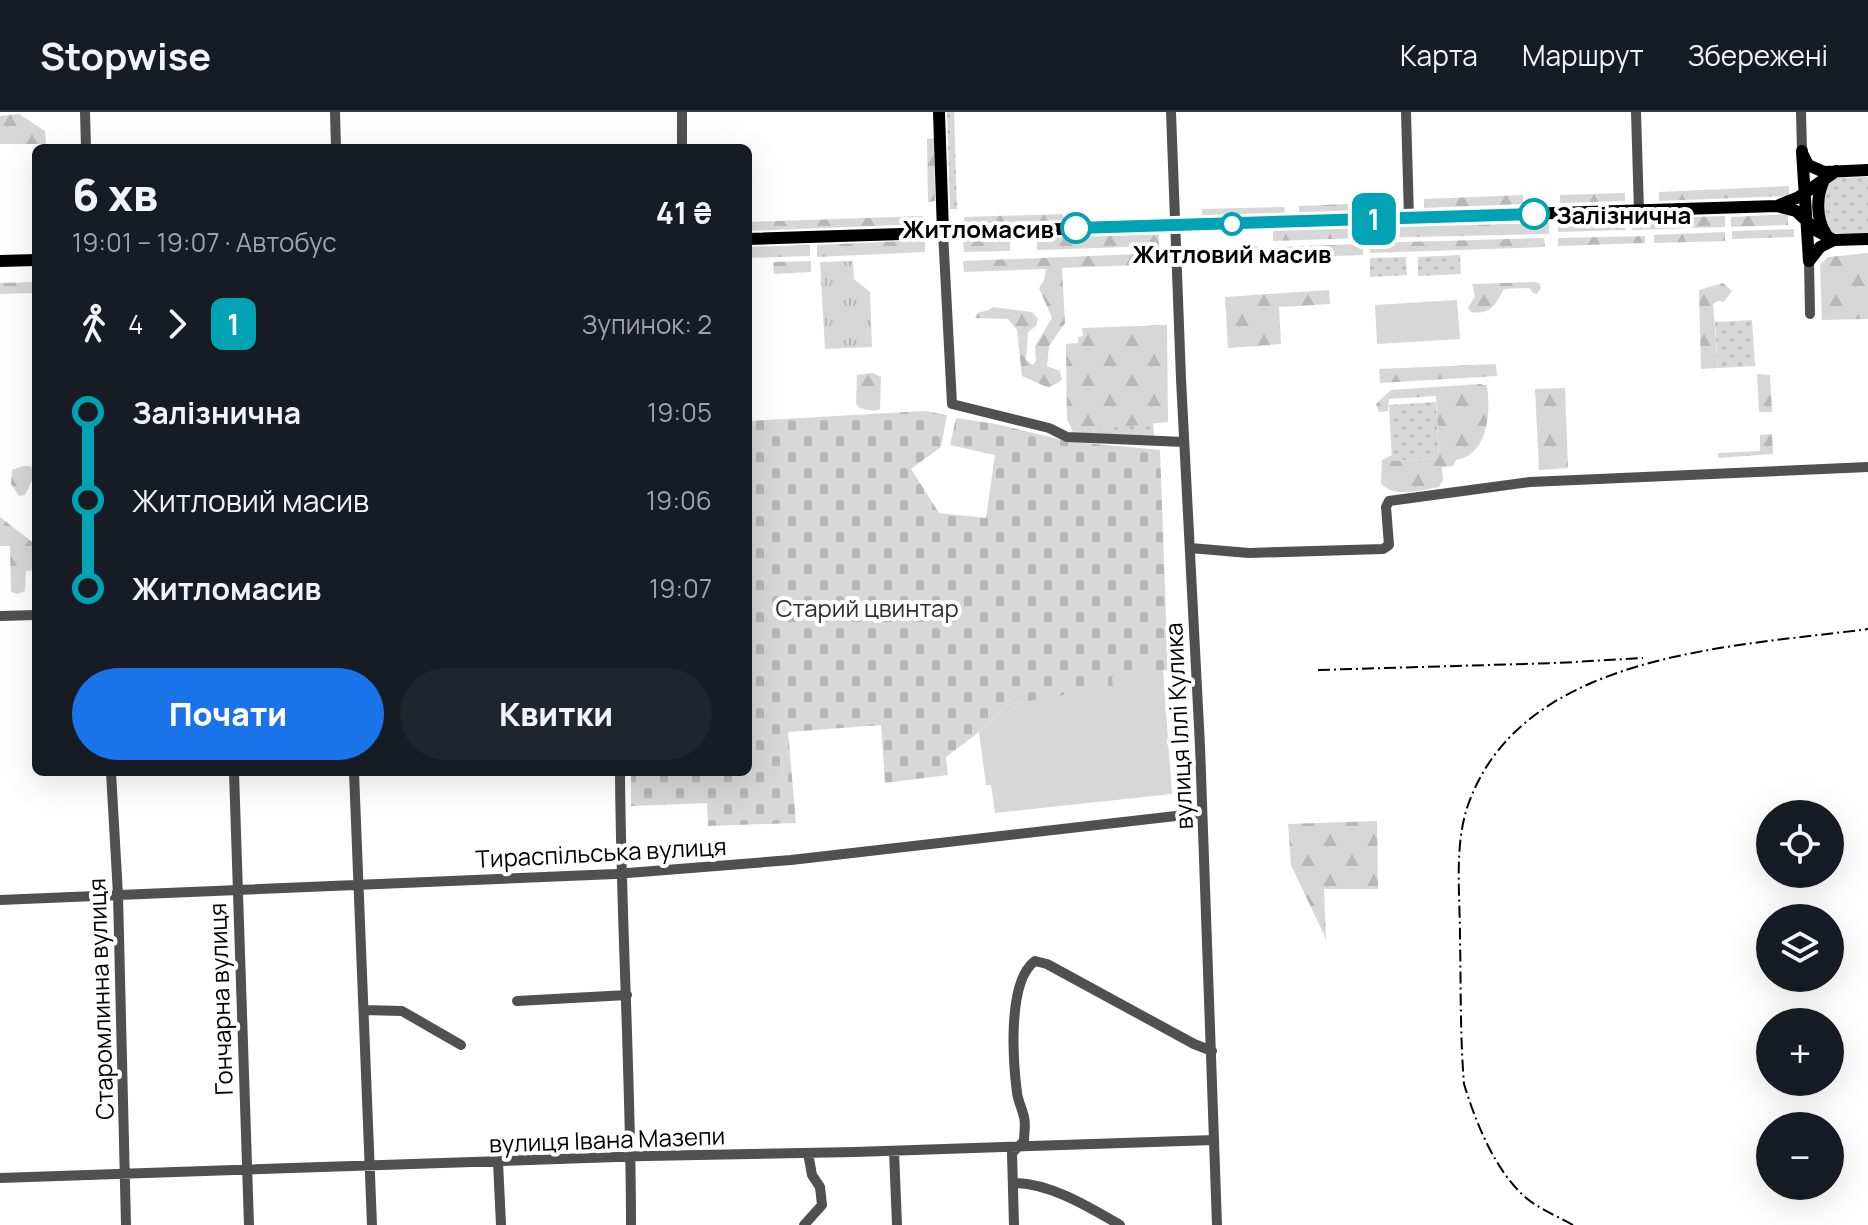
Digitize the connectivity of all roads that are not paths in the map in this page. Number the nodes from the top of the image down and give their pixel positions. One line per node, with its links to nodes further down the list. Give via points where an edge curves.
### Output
1 (85, 112): 9 (street)
2 (335, 112): 10 (street)
3 (682, 112): 11 (street)
4 (939, 112): 21 (main road)
5 (1171, 112): 20 (street, вулиця Іллі Кулика)
6 (1406, 112): 18 (street)
7 (1636, 112): 17 (street)
8 (1801, 112): 12 (street)
9 (86, 144)
10 (336, 144)
11 (682, 144)
12 (1802, 151): 14 (main road, via 1808,165); 15 (main road)
13 (1868, 170): 14 (main road)
14 (1828, 176): 15 (main road); 22 (main road, via 1819,193 1820,221)
15 (1803, 194): 16 (main road); 19 (main road)
16 (1777, 206): 17 (main road); 19 (main road)
17 (1639, 211): 18 (main road)
18 (1409, 218): 20 (main road)
19 (1805, 219): 22 (main road); 27 (main road)
20 (1175, 226): 21 (main road); 29 (street, вулиця Іллі Кулика)
21 (943, 232): 23 (main road); 29 (street, via 952,404 1067,437)
22 (1831, 238): 24 (main road); 27 (main road)
23 (752, 239)
24 (1868, 239)
25 (32, 260): 26 (main road)
26 (0, 261)
27 (1809, 261): 28 (street)
28 (1810, 314)
29 (1184, 442): 31 (street, вулиця Іллі Кулика)
30 (1868, 467): 31 (street, via 1458,490 1389,501 1389,545 1383,549 1268,553)
31 (1190, 548): 38 (street, вулиця Іллі Кулика)
32 (32, 615): 33 (street)
33 (0, 616)
34 (111, 776): 42 (street, Старомлинна вулиця)
35 (234, 776): 41 (street, Гончарна вулиця)
36 (354, 776): 40 (street)
37 (620, 776): 39 (street)
38 (1202, 813): 39 (street, Тираспільська вулиця, via 791,860); 48 (street, вулиця Іллі Кулика)
39 (622, 873): 40 (street, Тираспільська вулиця); 44 (street)
40 (359, 885): 41 (street, Тираспільська вулиця); 46 (street)
41 (236, 890): 42 (street, Тираспільська вулиця); 56 (street, Гончарна вулиця)
42 (118, 895): 43 (street, Тираспільська вулиця); 57 (street, Старомлинна вулиця)
43 (0, 900)
44 (627, 995): 45 (street); 53 (street)
45 (517, 1001)
46 (364, 1010): 47 (street, via 402,1011); 55 (street)
47 (461, 1045)
48 (1212, 1051): 49 (street, вулиця Іллі Кулика); 50 (street, via 1035,961 1019,985 1014,1015 1017,1095 1025,1119)
49 (1214, 1140): 50 (street, вулиця Івана Мазепи); 69 (street, вулиця Іллі Кулика)
50 (1019, 1147): 51 (street, вулиця Івана Мазепи); 59 (street, via 1012,1153)
51 (894, 1151): 52 (street, вулиця Івана Мазепи); 66 (street)
52 (808, 1153): 53 (street, вулиця Івана Мазепи); 65 (street, via 822,1196 819,1211)
53 (631, 1156): 54 (street, вулиця Івана Мазепи); 64 (street)
54 (498, 1162): 55 (street, вулиця Івана Мазепи); 63 (street)
55 (370, 1167): 56 (street, вулиця Івана Мазепи); 62 (street)
56 (246, 1170): 57 (street, вулиця Івана Мазепи); 61 (street, Гончарна вулиця)
57 (124, 1175): 58 (street, вулиця Івана Мазепи); 60 (street, Старомлинна вулиця)
58 (0, 1178)
59 (1014, 1183): 67 (street); 68 (street, via 1072,1199)
60 (126, 1225)
61 (249, 1225)
62 (372, 1225)
63 (501, 1225)
64 (631, 1225)
65 (804, 1225)
66 (897, 1225)
67 (1014, 1225)
68 (1120, 1225)
69 (1217, 1225)

